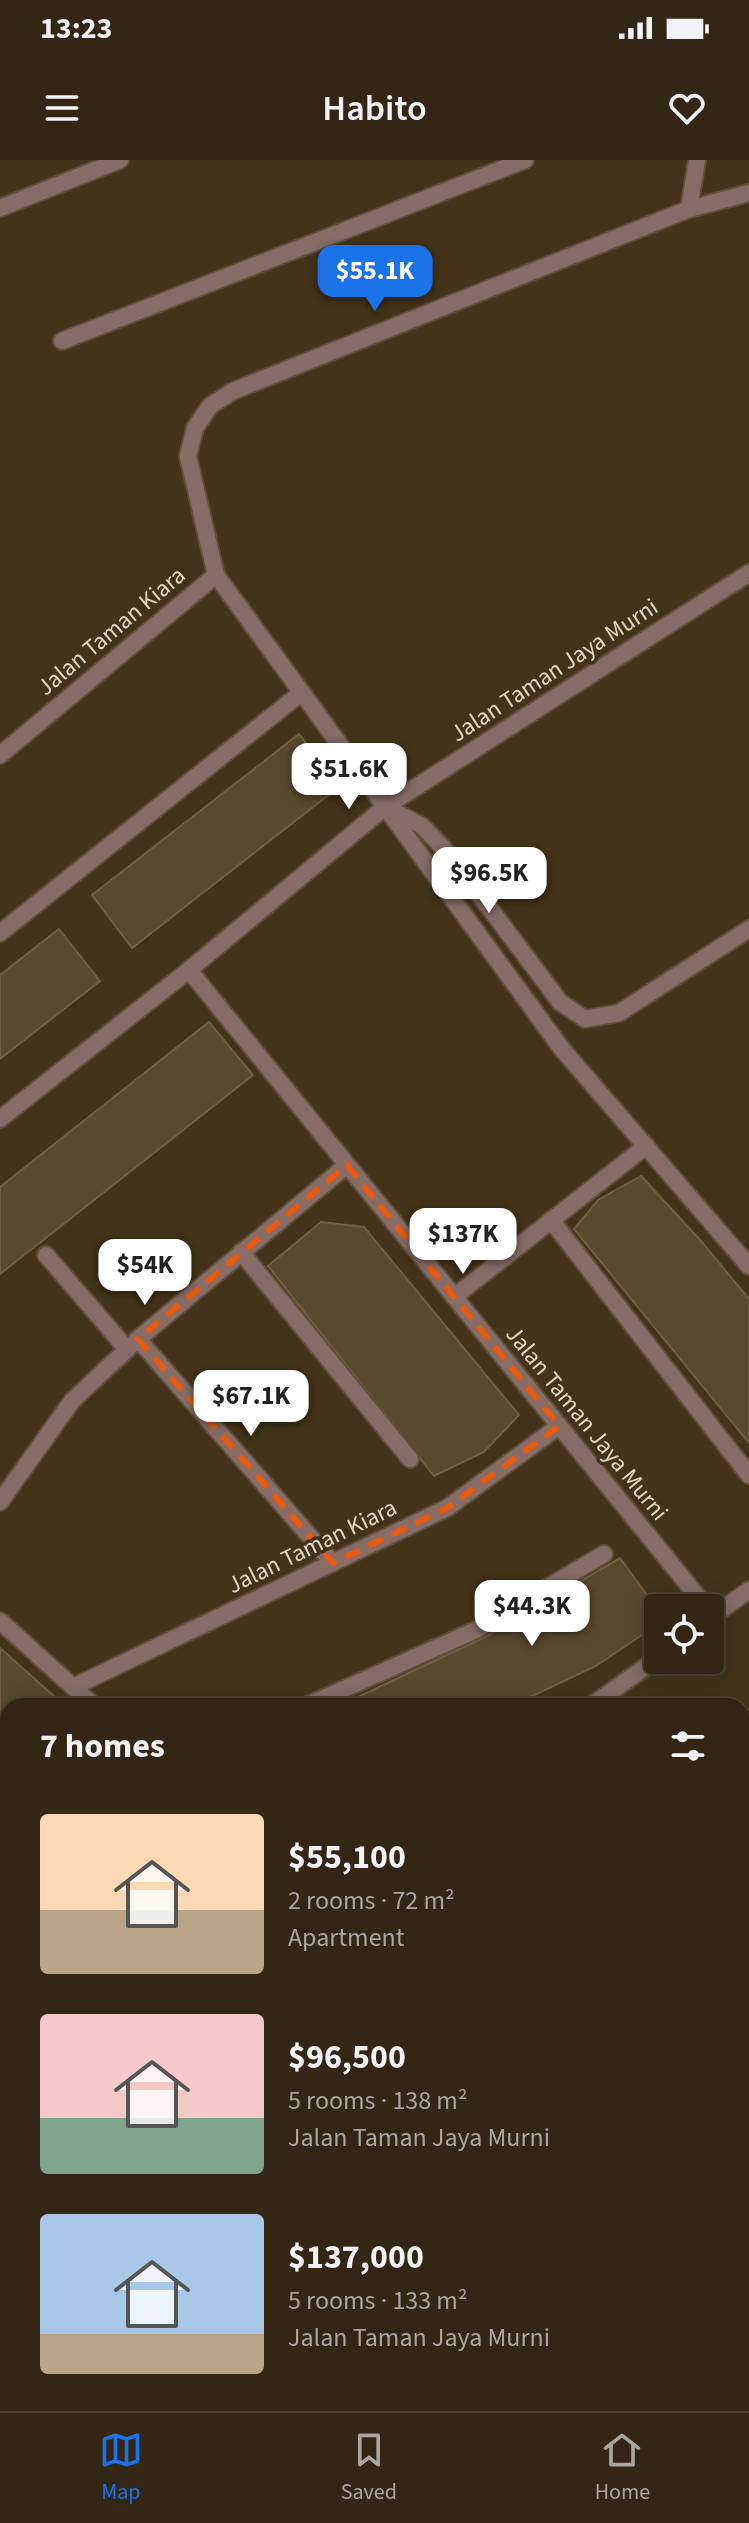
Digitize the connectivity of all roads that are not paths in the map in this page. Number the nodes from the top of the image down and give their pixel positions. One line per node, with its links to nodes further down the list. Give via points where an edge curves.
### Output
1 (120, 160): 5 (street)
2 (525, 160): 7 (street)
3 (697, 160): 6 (street)
4 (749, 193): 6 (street)
5 (0, 208)
6 (689, 209): 9 (street, via 233,391 210,406 195,428 188,456)
7 (62, 341)
8 (749, 573): 12 (street, Jalan Taman Jaya Murni)
9 (216, 575): 10 (street); 11 (street, Jalan Taman Kiara)
10 (301, 693): 12 (street); 14 (street)
11 (0, 755)
12 (385, 807): 13 (street, via 422,826 449,854 560,1002 585,1019 619,1013); 15 (street, Jalan Taman Jaya Murni); 17 (street, via 562,1049)
13 (749, 929)
14 (0, 933)
15 (189, 970): 16 (street, Jalan Taman Jaya Murni); 18 (street, Jalan Taman Jaya Murni)
16 (0, 1119)
17 (646, 1146): 19 (street); 22 (street)
18 (347, 1165): 20 (street); 23 (street, Jalan Taman Jaya Murni)
19 (551, 1220): 23 (street); 27 (street)
20 (241, 1252): 24 (street); 26 (street)
21 (46, 1255): 24 (street)
22 (749, 1266)
23 (454, 1297): 25 (street, Jalan Taman Jaya Murni)
24 (132, 1344): 28 (street, via 72,1401); 30 (street)
25 (559, 1426): 30 (street, Jalan Taman Kiara, via 447,1508); 32 (street, Jalan Taman Jaya Murni)
26 (410, 1459)
27 (749, 1475)
28 (0, 1502)
29 (604, 1554): 38 (street, via 476,1630)
30 (333, 1563): 36 (street, Jalan Taman Kiara)
31 (749, 1590): 33 (street)
32 (694, 1594)
33 (724, 1605)
34 (0, 1621): 36 (street)
35 (644, 1668): 39 (street)
36 (73, 1687): 37 (street)
37 (85, 1698)
38 (324, 1698)
39 (602, 1698)

